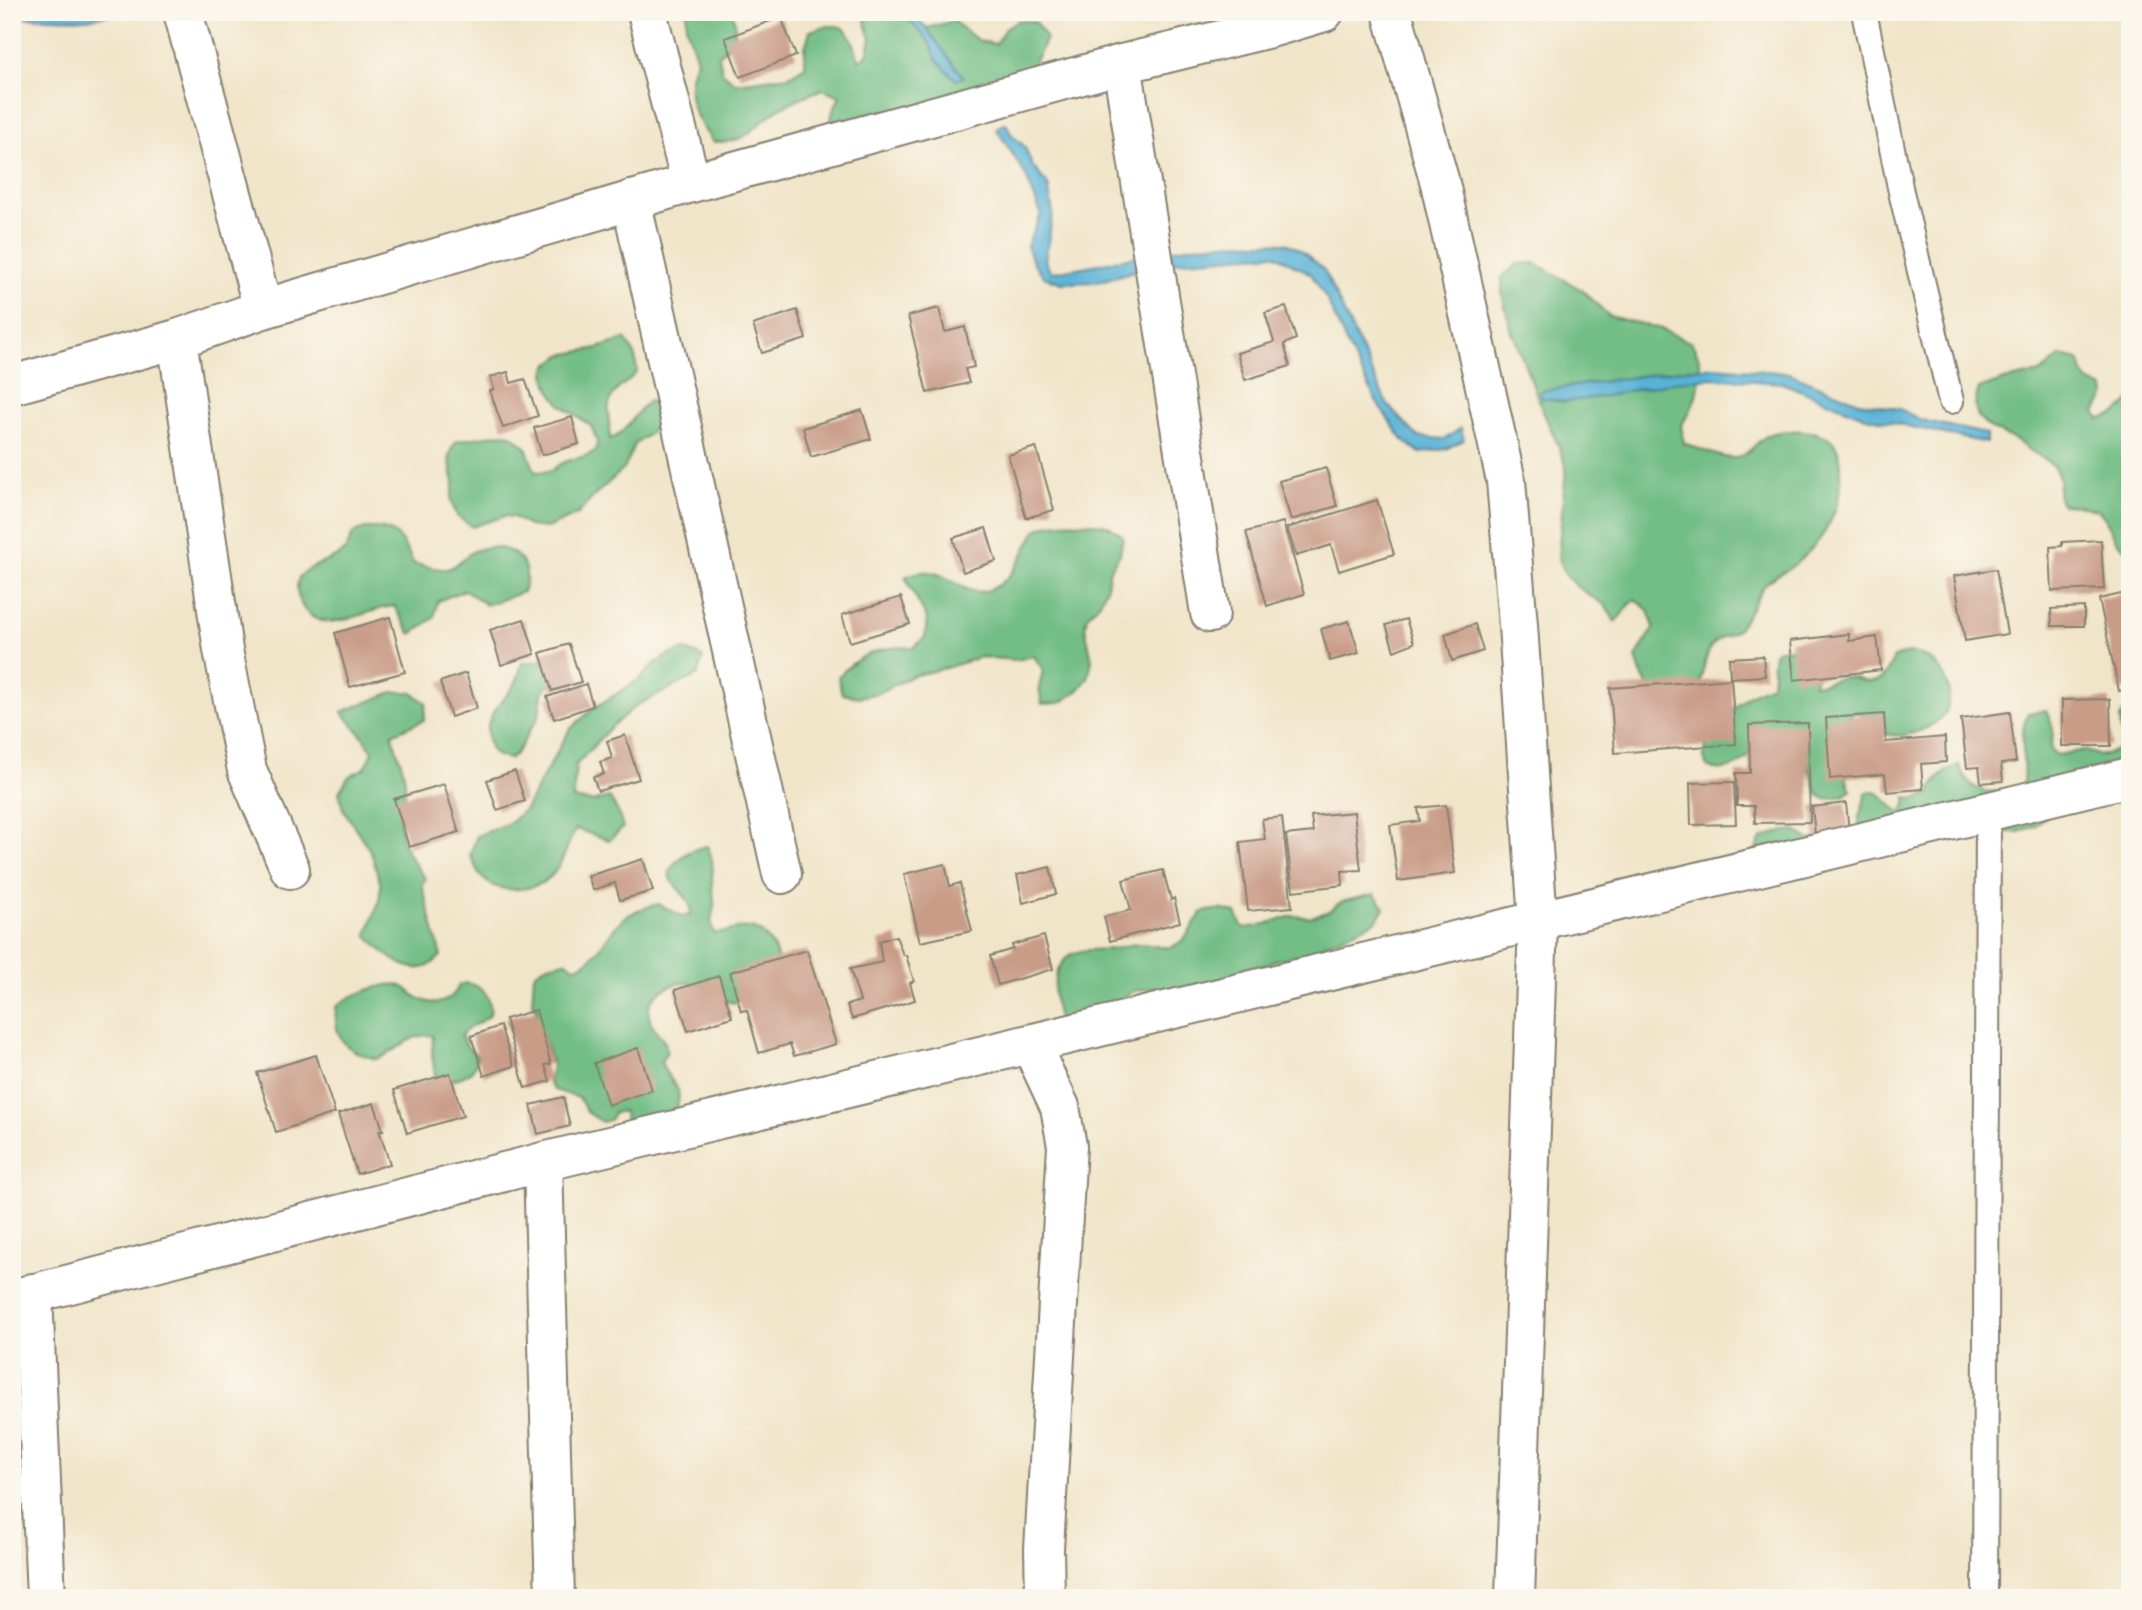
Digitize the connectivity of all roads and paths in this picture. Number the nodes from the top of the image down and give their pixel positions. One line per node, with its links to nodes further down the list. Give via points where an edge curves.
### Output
1 (183, 12): 9 (street)
2 (647, 12): 7 (street)
3 (1324, 12): 6 (street)
4 (1392, 12): 18 (street, via 1440,183 1506,481)
5 (1864, 12): 12 (lane)
6 (1122, 64): 7 (street); 13 (street)
7 (691, 183): 8 (street)
8 (631, 200): 9 (street); 17 (street)
9 (262, 309): 10 (street)
10 (177, 339): 11 (street); 16 (street, via 223,650 247,770)
11 (12, 385)
12 (1951, 401)
13 (1210, 613)
14 (2130, 777): 15 (street)
15 (1988, 813): 18 (street); 26 (lane)
16 (290, 869)
17 (782, 874)
18 (1538, 922): 19 (street); 25 (street)
19 (1031, 1045): 20 (street); 24 (street, via 1060,1107 1067,1146)
20 (543, 1162): 21 (street); 23 (street)
21 (23, 1296): 22 (street)
22 (46, 1598)
23 (555, 1598)
24 (1045, 1598)
25 (1515, 1598)
26 (1985, 1598)

